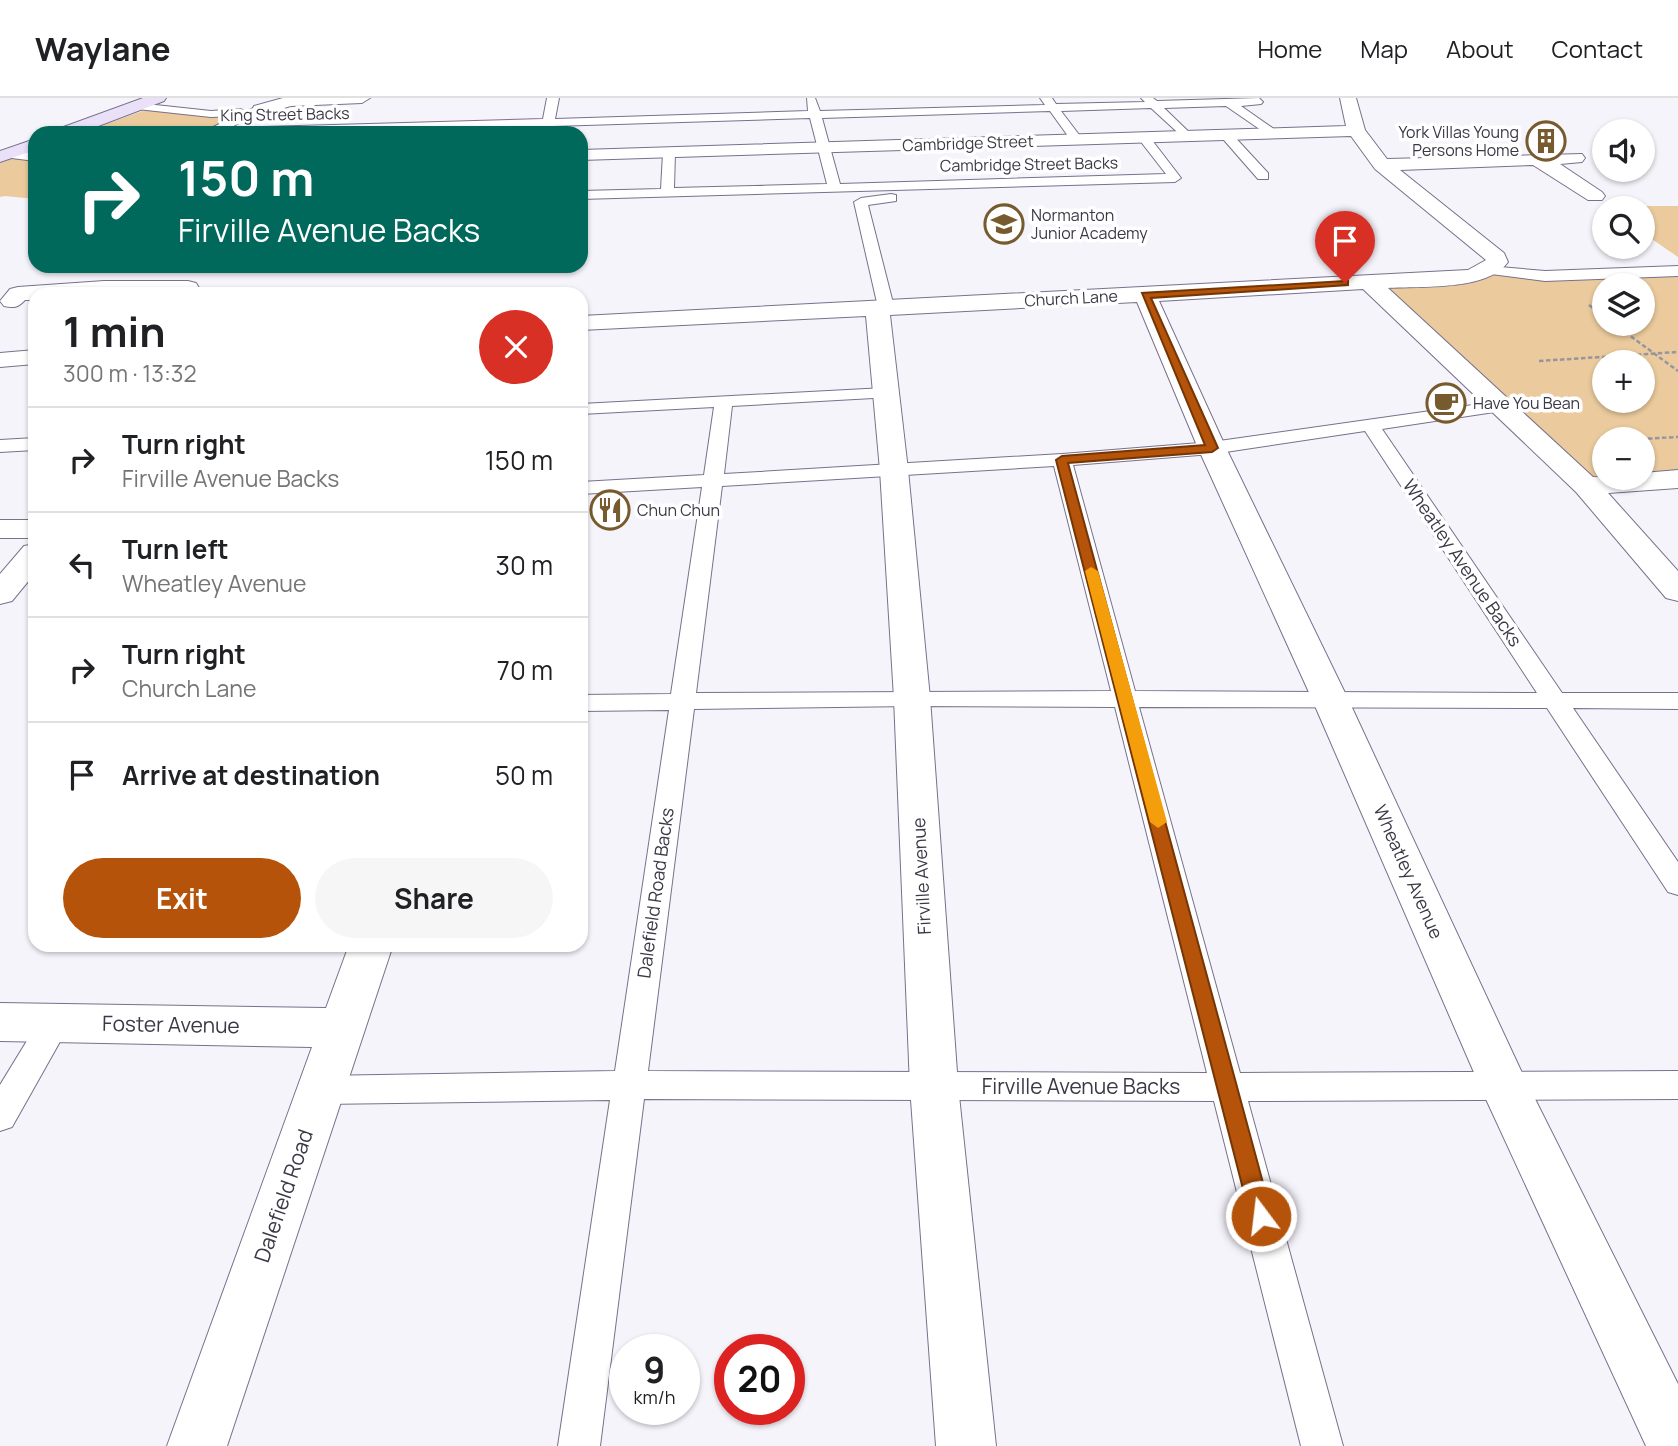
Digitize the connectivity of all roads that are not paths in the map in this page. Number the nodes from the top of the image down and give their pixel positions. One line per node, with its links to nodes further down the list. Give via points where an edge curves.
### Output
1 (158, 98): 10 (street)
2 (362, 98): 11 (street, via 290,101)
3 (553, 98): 15 (lane)
4 (811, 98): 12 (lane)
5 (1253, 98): 9 (lane, King Street Backs, via 1257,102)
6 (1348, 98): 17 (street)
7 (1150, 101): 8 (lane, King Street Backs); 9 (lane, King Street Backs); 20 (lane)
8 (1049, 103): 12 (lane, King Street Backs); 22 (lane)
9 (1228, 103): 18 (lane)
10 (137, 106): 11 (lane, via 211,114); 13 (street)
11 (257, 111): 14 (lane, King Street Backs)
12 (815, 116): 16 (lane, King Street Backs); 24 (lane)
13 (83, 126)
14 (226, 126)
15 (547, 126)
16 (588, 126)
17 (1356, 131): 18 (street, Cambridge Street); 31 (street)
18 (1275, 134): 19 (street, Cambridge Street)
19 (1227, 136): 20 (street, Cambridge Street); 32 (lane)
20 (1186, 137): 21 (street, Cambridge Street)
21 (1144, 138): 22 (street, Cambridge Street); 33 (lane, Cambridge Street Backs, via 1175,178)
22 (1077, 140): 24 (street, Cambridge Street)
23 (28, 147): 27 (street)
24 (824, 147): 25 (street, Cambridge Street); 33 (lane)
25 (669, 153): 26 (street, Cambridge Street); 34 (lane)
26 (588, 155)
27 (4, 156): 28 (lane)
28 (28, 157)
29 (1576, 158): 30 (street)
30 (1535, 160): 31 (street); 37 (street)
31 (1382, 165): 38 (street, via 1496,258)
32 (1263, 176)
33 (834, 187): 34 (lane, Cambridge Street Backs)
34 (667, 192): 35 (lane, Cambridge Street Backs)
35 (588, 195)
36 (933, 196): 44 (lane, via 860,202)
37 (1595, 196)
38 (1488, 270): 39 (lane, via 1545,276); 40 (street, Church Lane, via 1471,276)
39 (1678, 271)
40 (1369, 282): 42 (street, Church Lane); 50 (street)
41 (28, 293): 43 (street, via 18,294)
42 (1145, 295): 44 (street, Church Lane); 55 (street, Wheatley Avenue)
43 (12, 301)
44 (881, 307): 45 (street, Church Lane); 48 (street, Firville Avenue)
45 (588, 328)
46 (28, 358): 47 (street)
47 (0, 360)
48 (885, 393): 49 (lane); 57 (street, Firville Avenue)
49 (724, 401): 51 (lane); 59 (lane, Dalefield Road Backs)
50 (1501, 406): 52 (lane); 60 (street)
51 (588, 409)
52 (1370, 425): 55 (lane); 71 (lane, Wheatley Avenue Backs)
53 (28, 444): 54 (lane)
54 (0, 446)
55 (1212, 448): 56 (lane); 69 (street, Wheatley Avenue)
56 (1062, 460): 57 (lane); 68 (lane)
57 (894, 470): 59 (lane); 67 (street, Firville Avenue)
58 (1678, 479): 60 (street)
59 (714, 480): 61 (lane); 70 (lane, Dalefield Road Backs)
60 (1586, 486): 65 (street)
61 (588, 488)
62 (0, 529): 63 (street)
63 (28, 529)
64 (28, 562): 66 (street)
65 (1678, 591)
66 (0, 594)
67 (912, 698): 68 (lane); 70 (lane); 82 (street, Firville Avenue)
68 (1126, 698): 69 (lane); 83 (lane)
69 (1330, 699): 71 (lane); 79 (street, Wheatley Avenue)
70 (684, 701): 73 (lane); 80 (lane, Dalefield Road Backs)
71 (1553, 701): 72 (lane); 74 (lane, Wheatley Avenue Backs)
72 (1678, 701)
73 (588, 703)
74 (1678, 884)
75 (369, 952): 78 (street, Dalefield Road)
76 (0, 1022): 77 (street, Foster Avenue)
77 (55, 1023): 78 (street, Foster Avenue); 85 (lane)
78 (343, 1028): 84 (street, Dalefield Road)
79 (1503, 1084): 81 (lane); 83 (lane, Firville Avenue Backs); 90 (street, Wheatley Avenue)
80 (629, 1085): 82 (lane); 84 (lane); 87 (lane, Dalefield Road Backs)
81 (1678, 1085)
82 (934, 1086): 83 (lane, Firville Avenue Backs); 88 (street, Firville Avenue)
83 (1228, 1087): 89 (lane)
84 (321, 1090): 86 (street, Dalefield Road)
85 (0, 1116)
86 (197, 1446)
87 (579, 1446)
88 (966, 1446)
89 (1322, 1446)
90 (1676, 1446)

